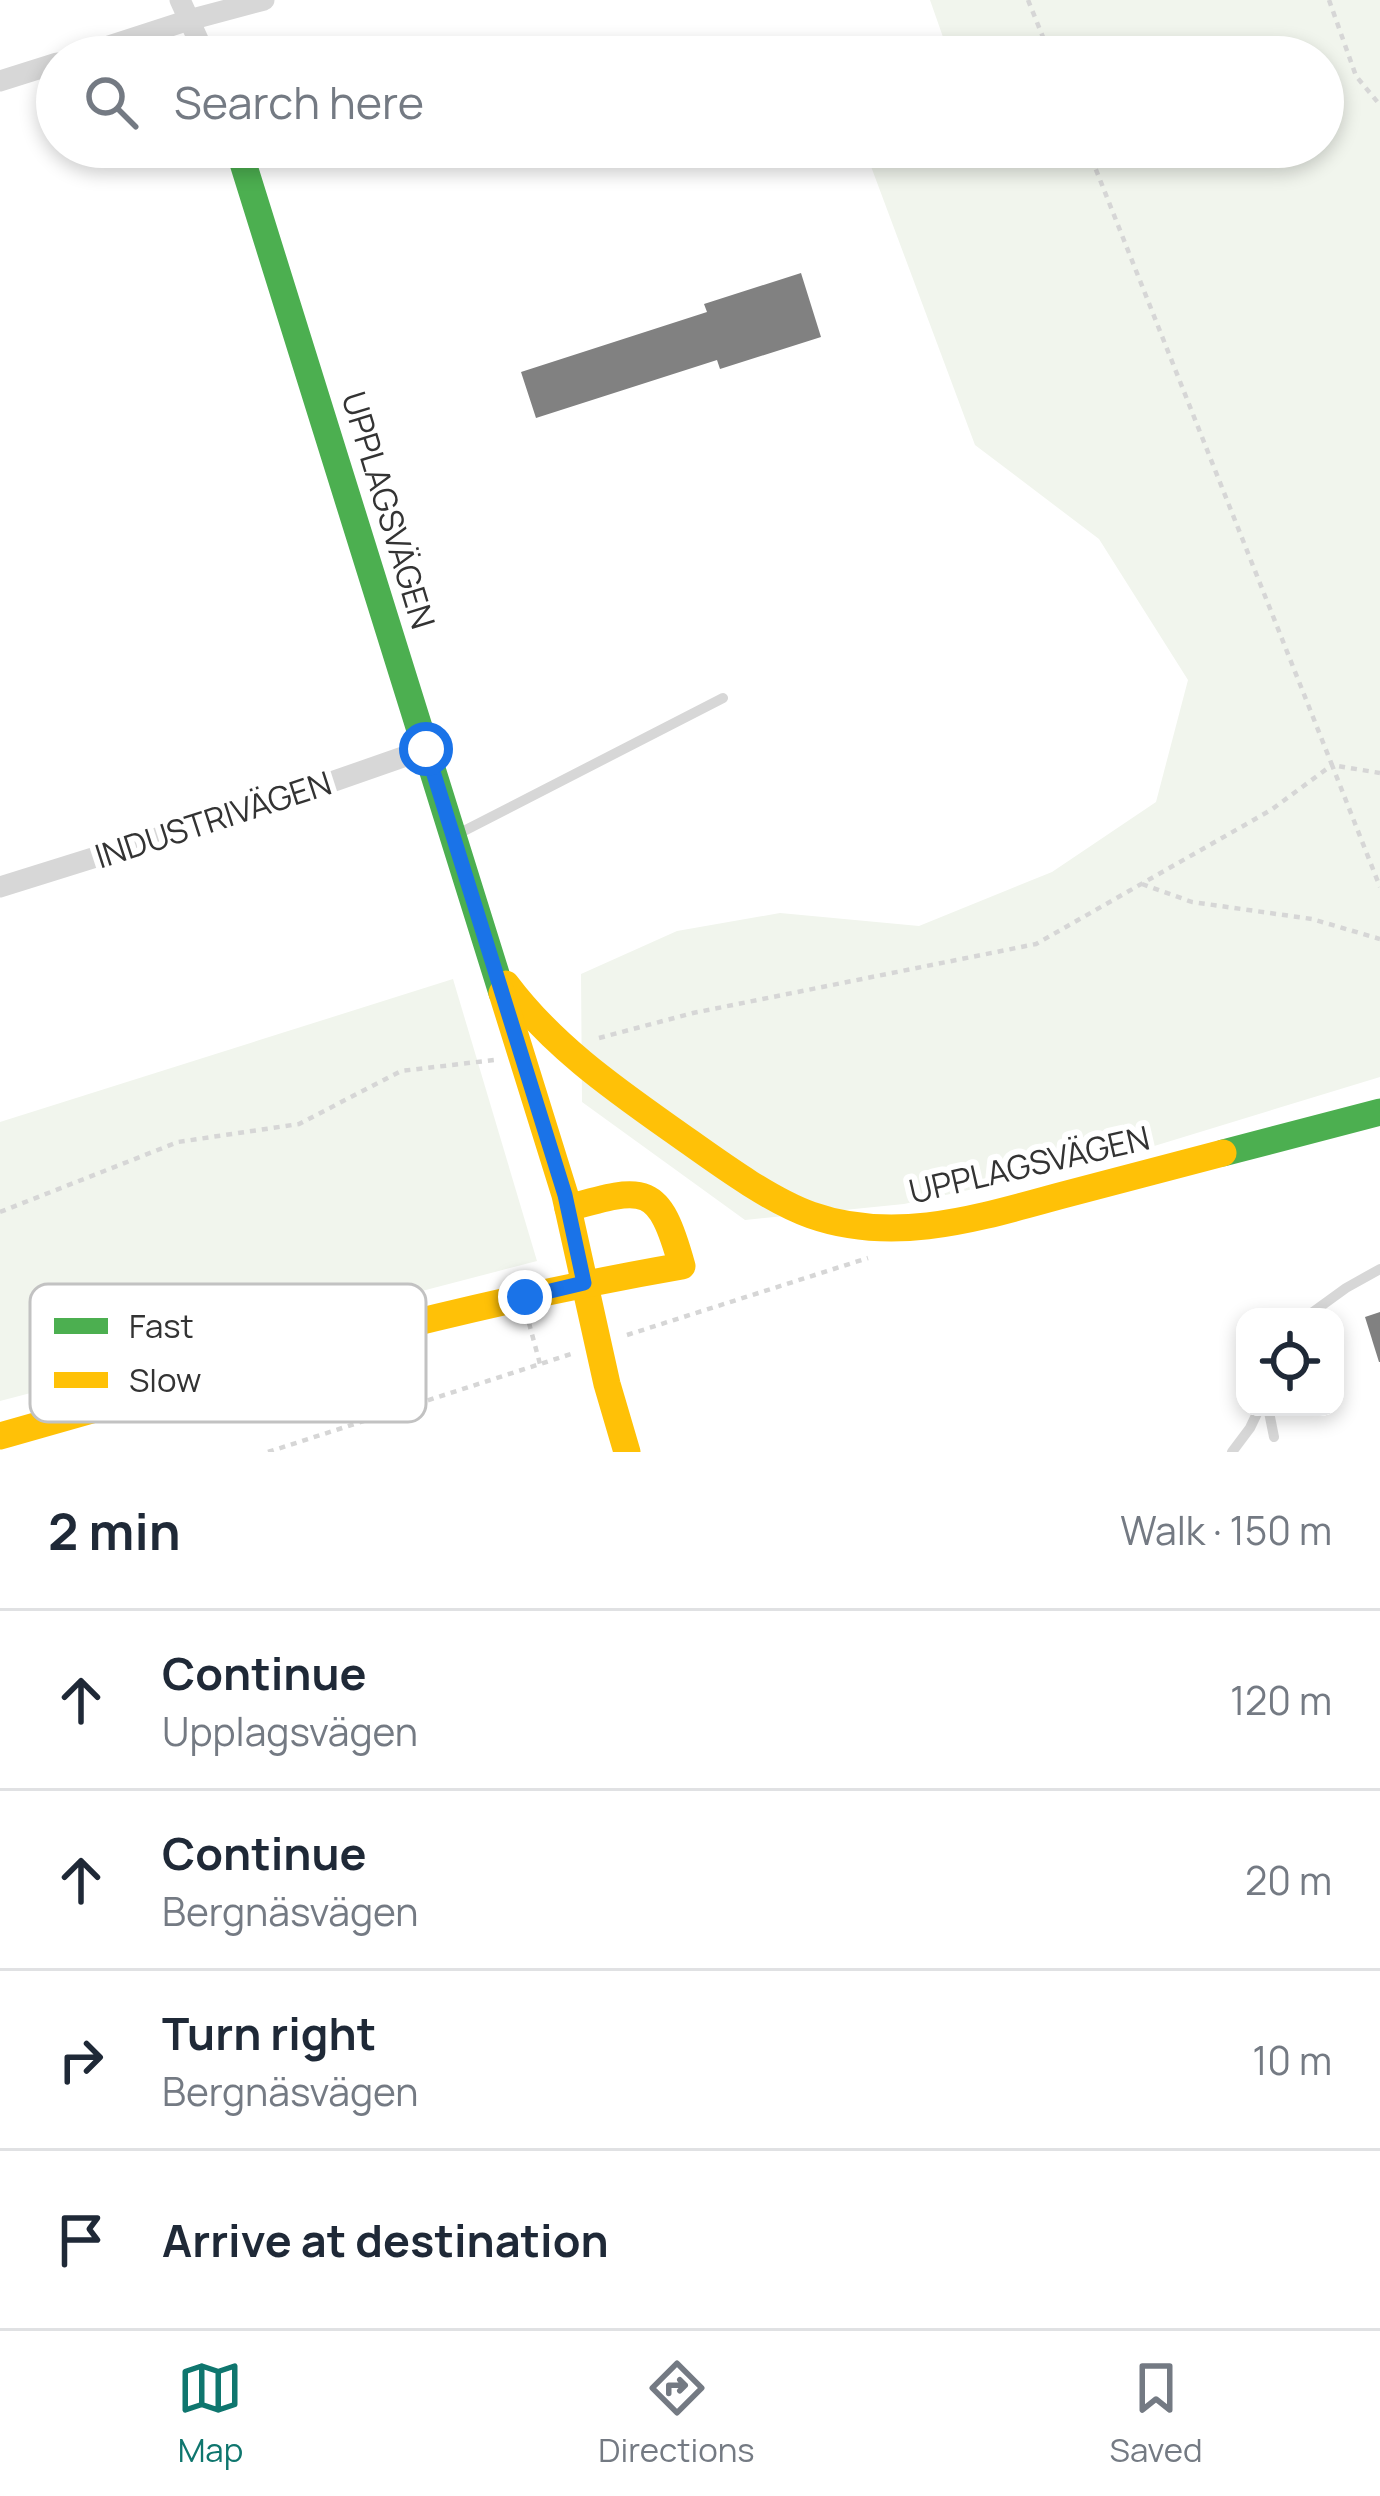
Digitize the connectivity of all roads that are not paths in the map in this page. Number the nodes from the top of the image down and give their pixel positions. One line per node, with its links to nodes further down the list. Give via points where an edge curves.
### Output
1 (264, 0): 2 (street)
2 (184, 10): 3 (street)
3 (123, 36)
4 (36, 70): 5 (street)
5 (0, 81)
6 (245, 168): 8 (street, UPPLAGSVÄGEN)
7 (723, 698): 9 (lane)
8 (426, 749): 9 (street, UPPLAGSVÄGEN); 10 (street, INDUSTRIVÄGEN)
9 (453, 836): 11 (street, UPPLAGSVÄGEN)
10 (0, 887)
11 (492, 964): 12 (street, UPPLAGSVÄGEN, via 562,1048 652,1115 795,1209 876,1231 961,1222); 13 (street, UPPLAGSVÄGEN)
12 (1380, 1112)
13 (568, 1208): 15 (street, UPPLAGSVÄGEN); 15 (street, via 646,1194 669,1220 682,1266)
14 (1380, 1269): 16 (lane)
15 (584, 1283): 17 (street); 23 (street, UPPLAGSVÄGEN)
16 (1318, 1308)
17 (426, 1322)
18 (1258, 1416): 24 (lane)
19 (1267, 1416): 22 (lane)
20 (47, 1422): 21 (street)
21 (0, 1436)
22 (1274, 1437)
23 (627, 1452)
24 (1232, 1452)

